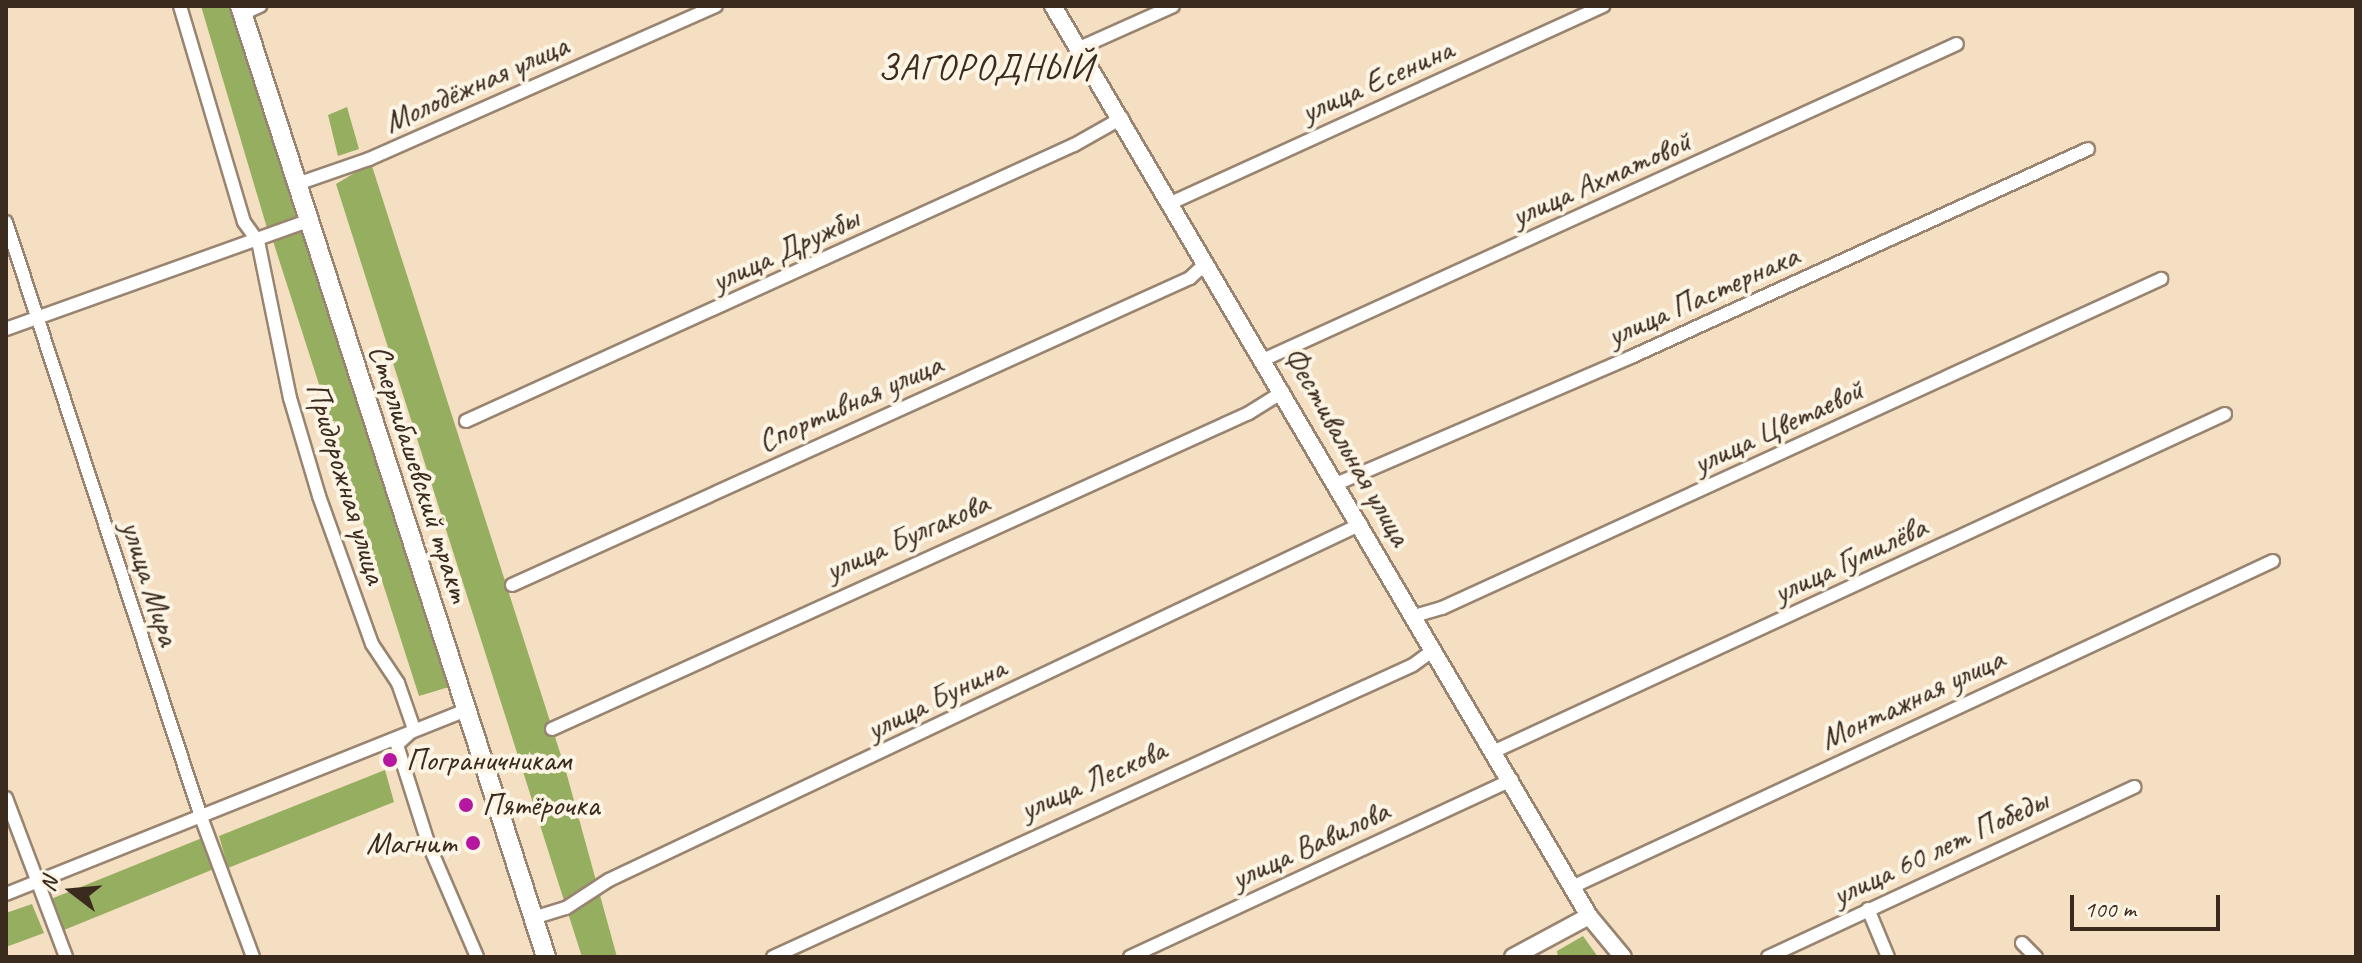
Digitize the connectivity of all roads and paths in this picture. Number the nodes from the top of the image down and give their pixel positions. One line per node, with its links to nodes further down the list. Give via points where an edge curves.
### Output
1 (180, 6): 16 (street, Придорожная улица, via 244,222)
2 (260, 6): 7 (street)
3 (716, 6): 12 (street, Молодёжная улица, via 369,159)
4 (1053, 6): 9 (street, Фестивальная улица)
5 (1173, 6): 9 (street)
6 (1603, 6): 13 (street, улица Есенина)
7 (241, 10): 12 (main road, Стерлибашевский тракт)
8 (1957, 44): 21 (street, улица Ахматовой)
9 (1077, 49): 10 (street, Фестивальная улица)
10 (1122, 118): 13 (street, Фестивальная улица); 24 (street, улица Дружбы, via 1031,165)
11 (2088, 149): 25 (street, улица Пастернака, via 1646,351)
12 (297, 184): 14 (main road, Стерлибашевский тракт)
13 (1173, 202): 17 (street, Фестивальная улица)
14 (308, 221): 16 (street); 31 (main road, Стерлибашевский тракт)
15 (6, 222): 19 (street, улица Мира)
16 (258, 241): 19 (street); 32 (street, Придорожная улица, via 290,398 319,496 372,644 398,683)
17 (1205, 264): 21 (street, Фестивальная улица); 28 (street, Спортивная улица, via 1190,278)
18 (2161, 279): 29 (street, улица Цветаевой, via 1442,608)
19 (35, 318): 20 (street); 38 (street, улица Мира)
20 (6, 329)
21 (1265, 359): 22 (street, Фестивальная улица)
22 (1283, 392): 25 (street, Фестивальная улица); 33 (street, улица Булгакова, via 1249,413)
23 (2225, 414): 34 (street, улица Гумилёва)
24 (466, 421)
25 (1336, 484): 26 (street, Фестивальная улица)
26 (1361, 524): 29 (street, Фестивальная улица); 44 (street, улица Бунина, via 609,880 566,908)
27 (2273, 561): 40 (street, Монтажная улица)
28 (512, 585)
29 (1414, 616): 30 (street, Фестивальная улица)
30 (1434, 650): 34 (street, Фестивальная улица); 50 (street, улица Лескова, via 1413,665)
31 (463, 711): 32 (street); 44 (main road, Стерлибашевский тракт)
32 (414, 729): 38 (street); 48 (street, via 397,745 428,843)
33 (552, 729)
34 (1495, 751): 35 (street, Фестивальная улица)
35 (1512, 780): 40 (street, Фестивальная улица); 51 (street, улица Вавилова)
36 (2135, 787): 42 (street, улица 60 лет Победы)
37 (6, 798): 39 (street)
38 (201, 817): 39 (street); 47 (street, улица Мира)
39 (39, 880): 41 (street); 46 (street)
40 (1572, 887): 43 (street, Фестивальная улица)
41 (6, 894)
42 (1868, 909): 54 (street, улица 60 лет Победы); 55 (street)
43 (1589, 916): 52 (street); 53 (street, Фестивальная улица)
44 (533, 918): 49 (main road, Стерлибашевский тракт)
45 (2022, 943): 56 (street)
46 (66, 957)
47 (253, 957)
48 (477, 957)
49 (546, 957)
50 (773, 957)
51 (1130, 957)
52 (1513, 957)
53 (1623, 957)
54 (1768, 957)
55 (1888, 957)
56 (2036, 957)

